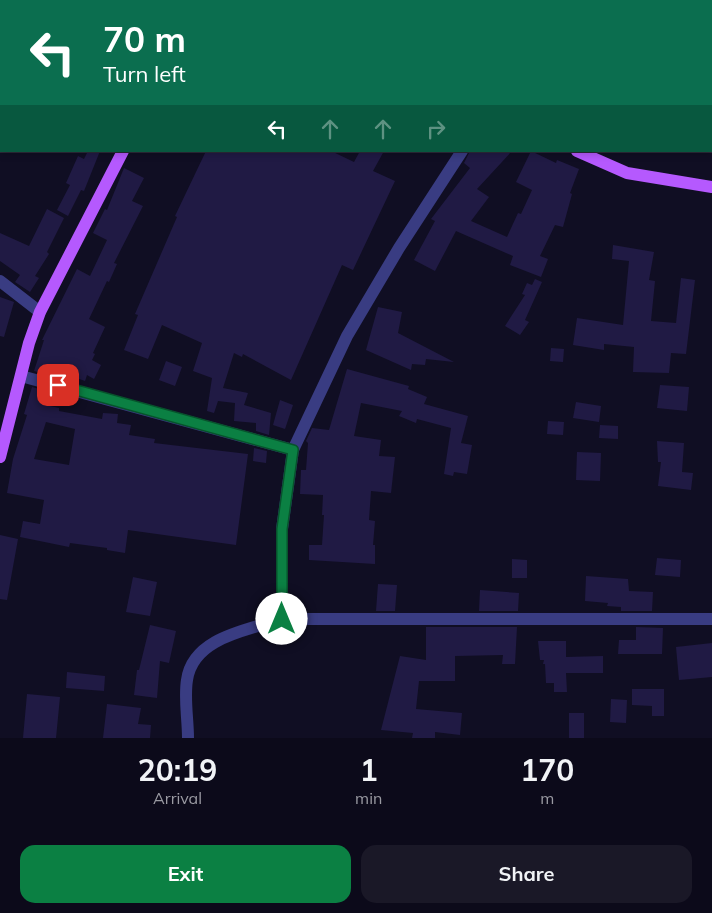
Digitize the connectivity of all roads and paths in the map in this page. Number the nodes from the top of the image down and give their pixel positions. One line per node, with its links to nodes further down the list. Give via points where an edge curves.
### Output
1 (122, 152): 6 (main road)
2 (461, 152): 8 (street, via 347,336)
3 (578, 152): 4 (main road, via 627,173)
4 (712, 187)
5 (0, 281): 6 (street)
6 (40, 312): 7 (main road)
7 (21, 376): 8 (street); 9 (main road)
8 (293, 450): 10 (street, via 282,529)
9 (0, 457)
10 (282, 619): 11 (street); 12 (street, via 218,641 205,648 190,666 186,681)
11 (712, 619)
12 (188, 738)

